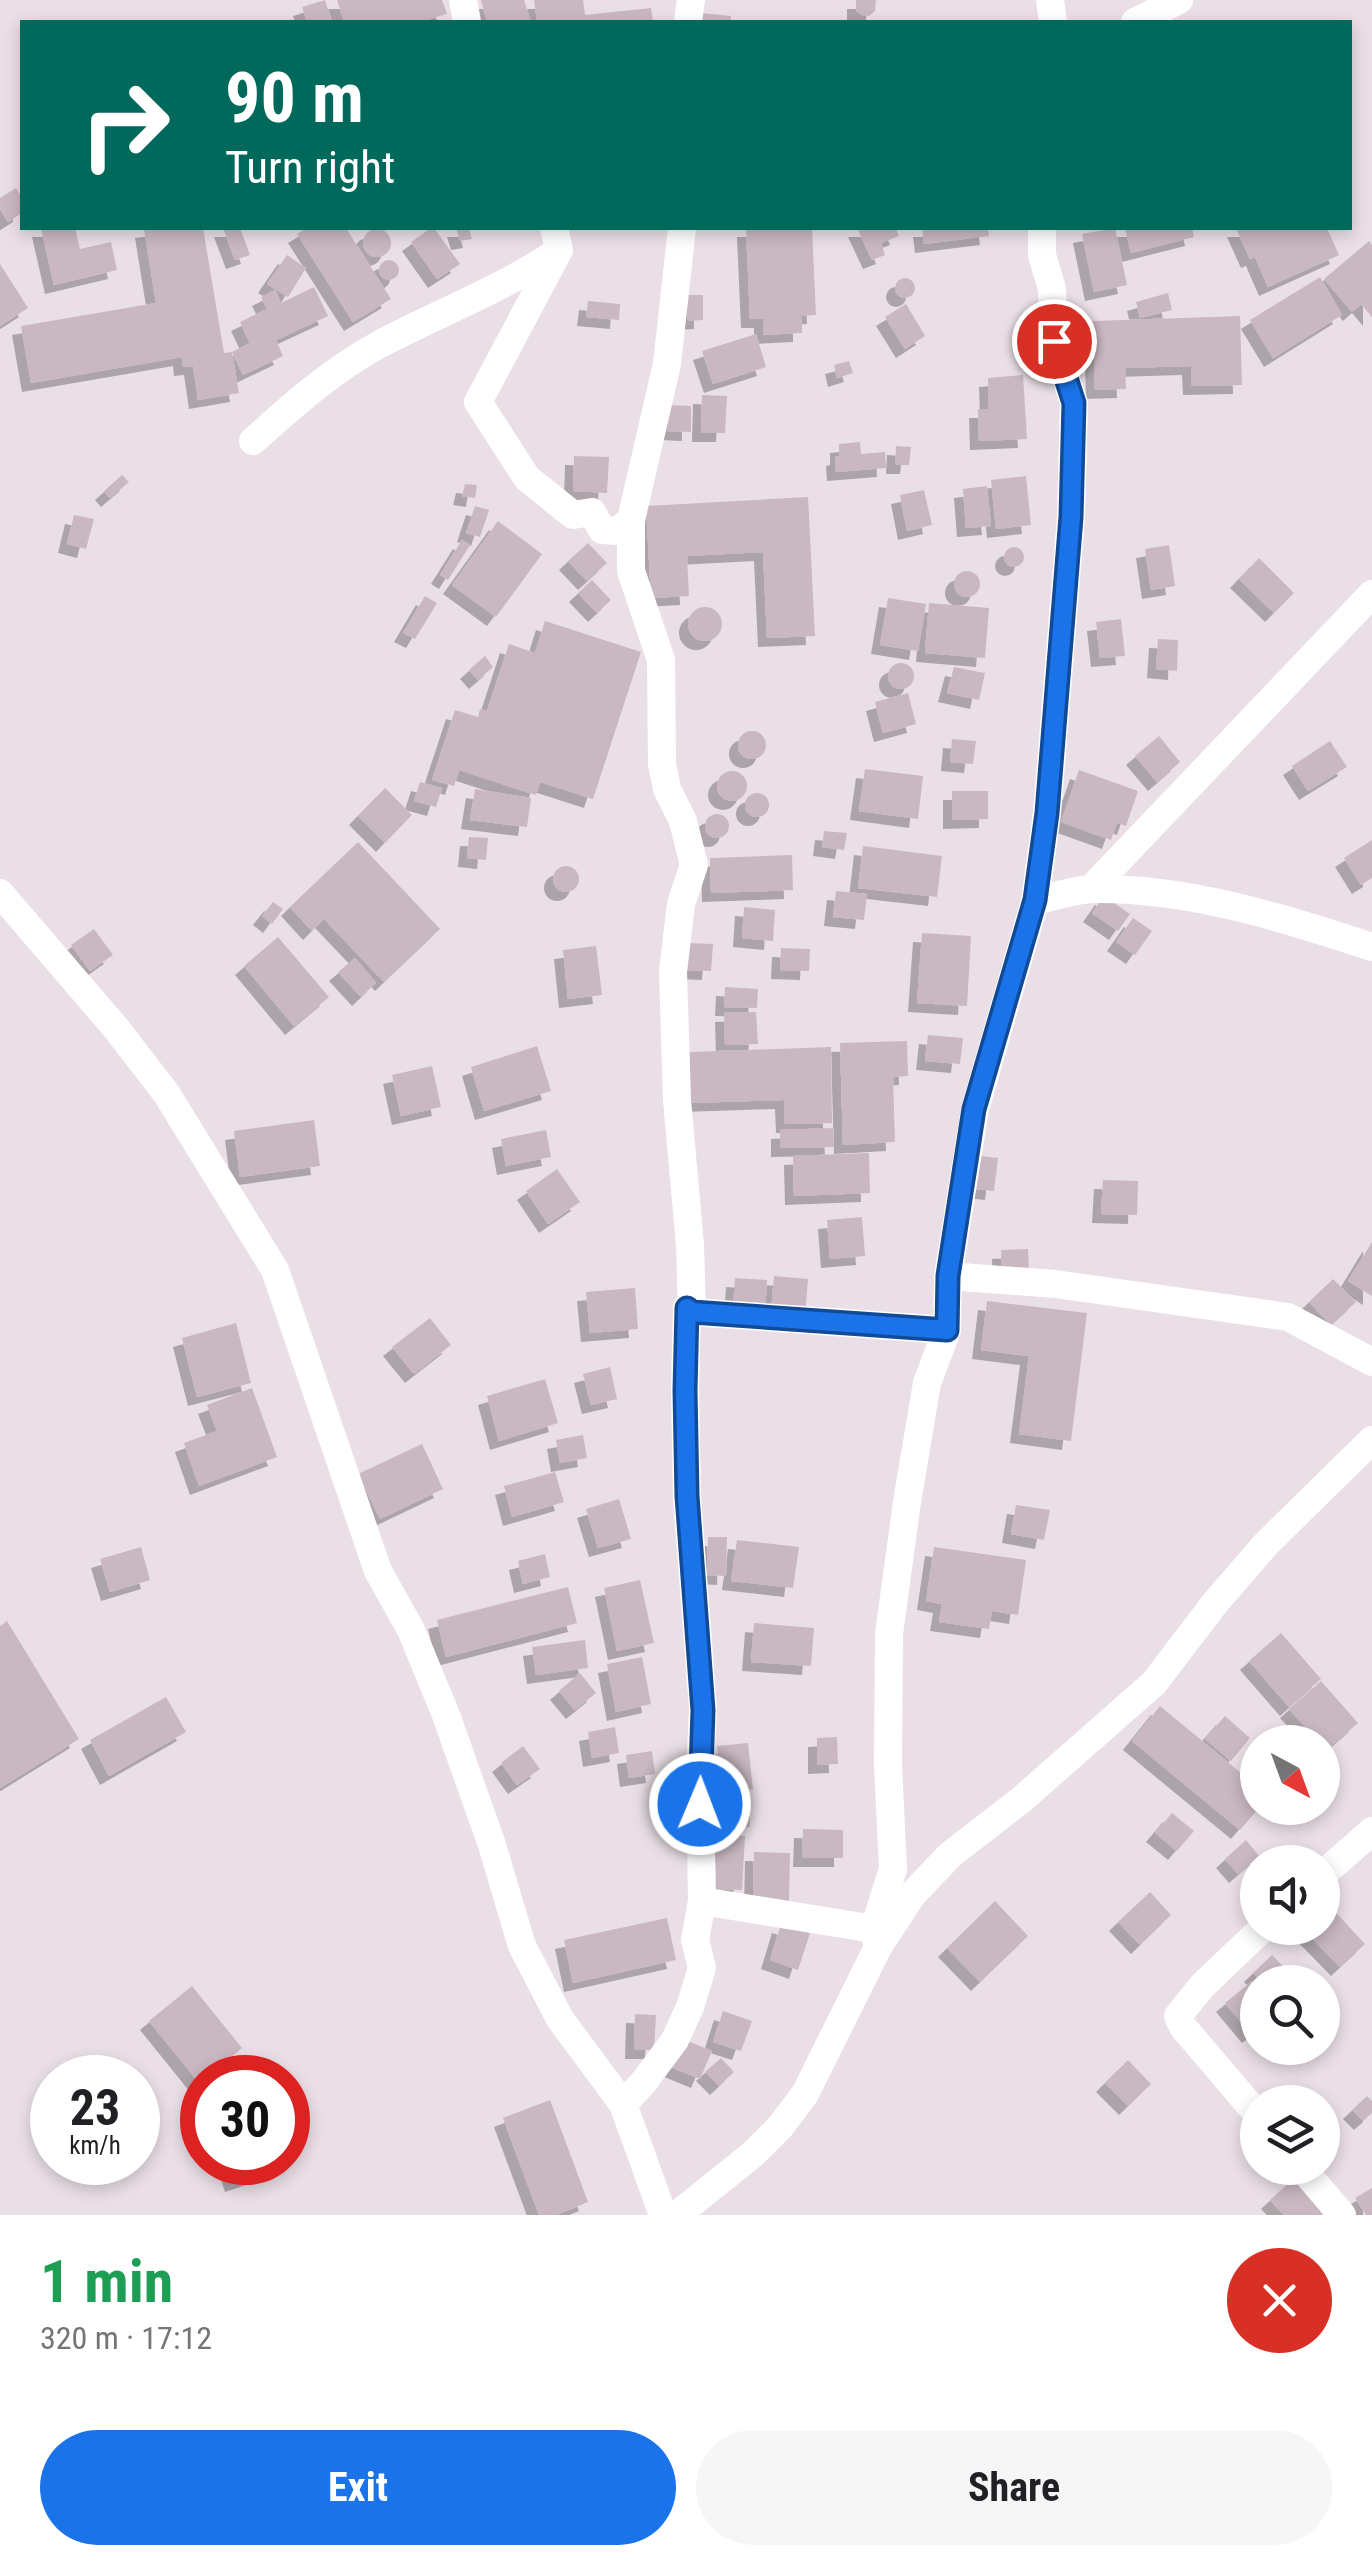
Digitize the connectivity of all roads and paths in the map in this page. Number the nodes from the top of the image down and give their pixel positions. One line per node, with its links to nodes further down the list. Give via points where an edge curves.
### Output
1 (1178, 0): 2 (street)
2 (1139, 20)
3 (682, 230): 7 (street, via 668,364)
4 (1042, 230): 10 (street, via 1054,341 1074,403 1059,681)
5 (556, 239): 6 (street, via 523,274 346,364); 7 (street, via 478,402 526,478 573,515 592,512 602,530 618,532)
6 (252, 442)
7 (631, 520): 14 (street, via 632,571 661,660 664,777 694,865 681,904 673,972)
8 (1372, 594): 9 (street)
9 (1091, 889): 10 (street); 12 (street, via 1232,906)
10 (1035, 900): 13 (street, via 974,1109)
11 (5, 913): 24 (street, via 114,1027 166,1094 275,1270 378,1572 446,1714 522,1946 560,2019)
12 (1372, 946)
13 (948, 1276): 15 (street); 16 (street, via 1288,1316)
14 (692, 1312): 15 (street); 20 (street, via 687,1308 685,1390 703,1710)
15 (947, 1330): 21 (street, via 927,1383 890,1634 893,1869)
16 (1372, 1362)
17 (1372, 1440): 21 (street, via 1266,1544 1154,1683 950,1855)
18 (1372, 1831): 19 (street)
19 (1340, 1859)
20 (702, 1902): 21 (street); 24 (street, via 695,1940 702,1968 690,2007 675,2040)
21 (876, 1938): 27 (street, via 804,2094 780,2128)
22 (1244, 1945): 23 (street, via 1178,2016)
23 (1240, 2094)
24 (622, 2104): 26 (street)
25 (1316, 2185): 28 (street)
26 (663, 2215)
27 (677, 2215)
28 (1342, 2215)

